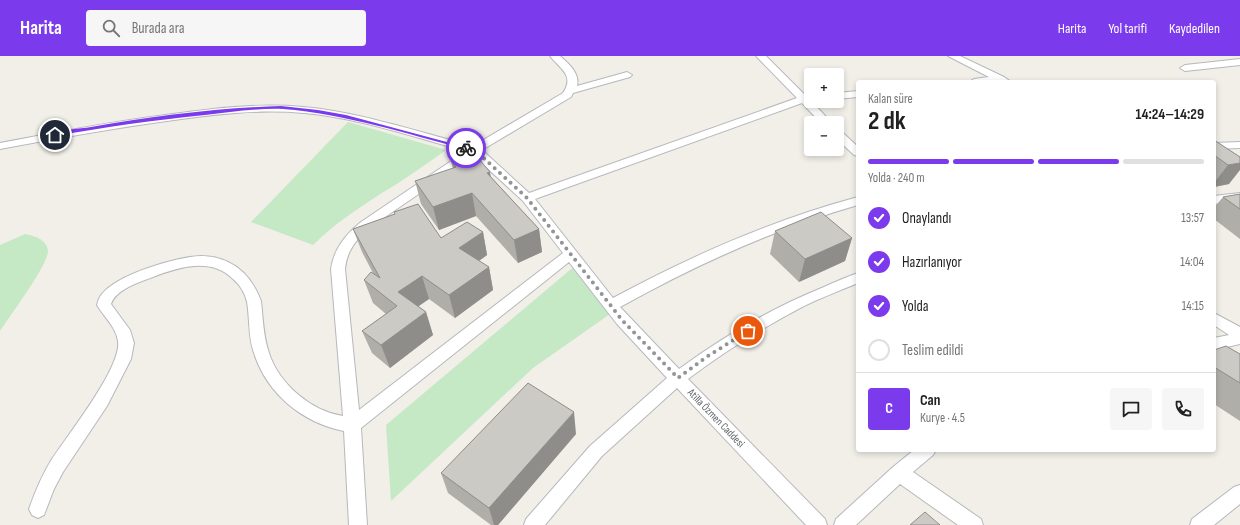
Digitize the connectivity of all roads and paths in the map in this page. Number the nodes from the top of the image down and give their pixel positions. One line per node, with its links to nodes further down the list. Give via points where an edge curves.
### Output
1 (555, 56): 8 (street, via 572,75)
2 (761, 56): 11 (street)
3 (957, 56): 7 (street)
4 (1240, 62): 5 (street)
5 (1185, 68)
6 (627, 74): 8 (street)
7 (1001, 80)
8 (570, 91): 19 (street)
9 (856, 94): 10 (street)
10 (844, 95)
11 (804, 96)
12 (804, 100): 22 (street)
13 (814, 108): 14 (street)
14 (821, 116)
15 (844, 139): 20 (street)
16 (1240, 145): 18 (street)
17 (0, 146): 19 (street, Atilla Özmen Caddesi, via 104,126 196,114 270,108 346,116)
18 (1216, 146)
19 (475, 150): 22 (street, Atilla Özmen Caddesi); 33 (street, via 365,225 351,237 341,252 338,269)
20 (856, 151)
21 (1240, 197): 23 (street)
22 (527, 198): 25 (street, Atilla Özmen Caddesi)
23 (1216, 200)
24 (856, 202): 27 (street, via 804,216 744,238 672,272)
25 (570, 254): 27 (street, Atilla Özmen Caddesi); 33 (street)
26 (856, 279): 32 (street, via 811,297 768,319)
27 (610, 306): 32 (street, Atilla Özmen Caddesi)
28 (1216, 319): 29 (street)
29 (1240, 334)
30 (1240, 338): 31 (street)
31 (1216, 344)
32 (678, 378): 39 (street, via 596,451); 40 (street, Atilla Özmen Caddesi)
33 (352, 425): 37 (street, via 312,412 300,404 272,375 260,352 254,301 238,275 211,261 178,264 117,287 105,298 104,305 125,336 123,359 101,401 57,466); 38 (street)
34 (925, 452): 35 (street)
35 (899, 473): 41 (street); 42 (street)
36 (1240, 493): 43 (street)
37 (38, 509)
38 (358, 525)
39 (533, 525)
40 (818, 525)
41 (844, 525)
42 (974, 525)
43 (1199, 525)

